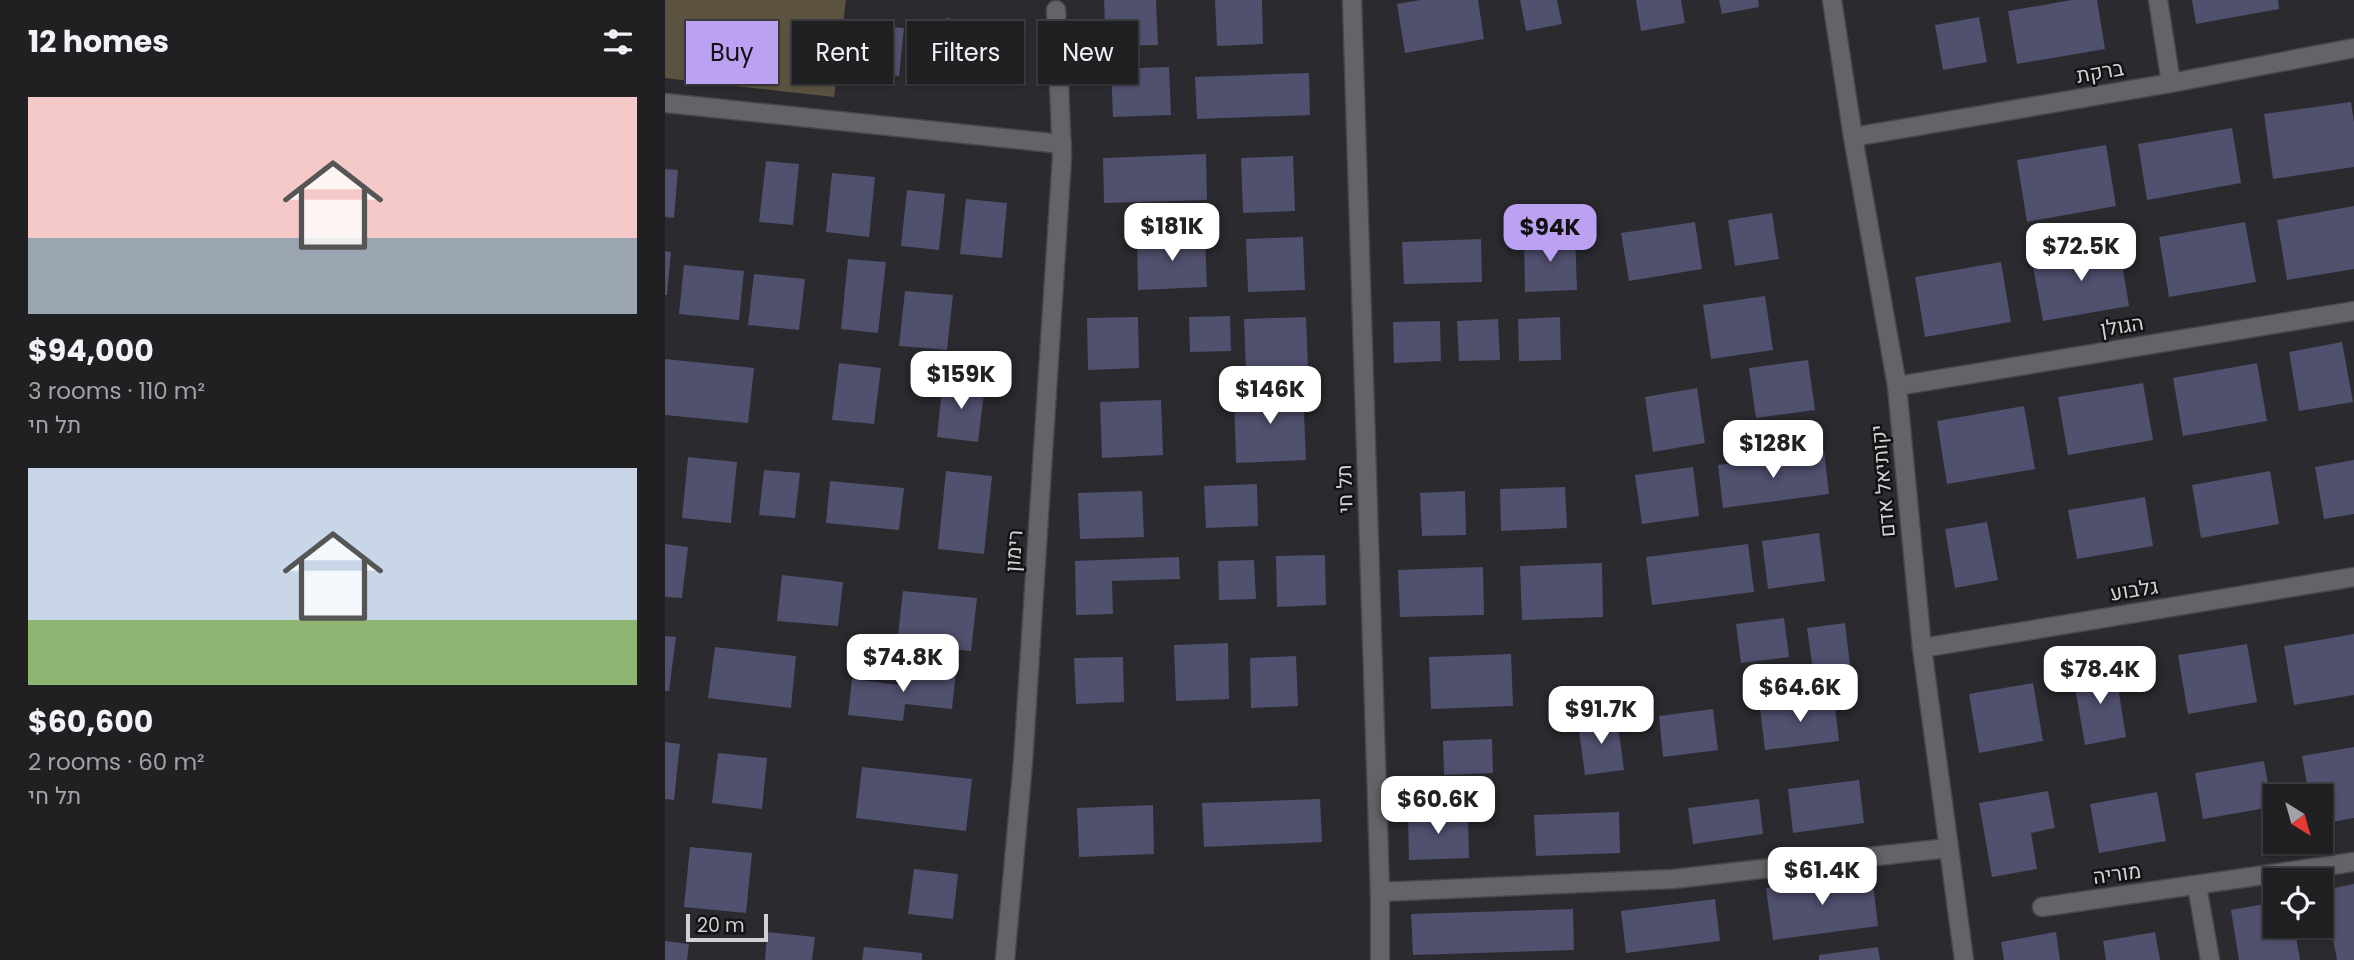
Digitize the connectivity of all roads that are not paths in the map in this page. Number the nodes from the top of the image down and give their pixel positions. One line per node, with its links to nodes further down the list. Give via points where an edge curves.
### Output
1 (1352, 0): 17 (street, תל חי)
2 (1832, 0): 8 (street, יקותיאל אדם)
3 (2158, 0): 6 (street)
4 (1056, 10): 9 (street, רימון)
5 (2354, 48): 6 (street, ברקת)
6 (2171, 83): 8 (street, ברקת)
7 (665, 103): 9 (street)
8 (1853, 137): 11 (street, יקותיאל אדם)
9 (1062, 144): 19 (street, רימון, via 1023,762)
10 (2354, 311): 11 (street, הגולן)
11 (1898, 386): 13 (street, יקותיאל אדם)
12 (2354, 577): 13 (street, גלבוע)
13 (1922, 648): 14 (street, יקותיאל אדם)
14 (1948, 848): 17 (street, via 1673,879); 21 (street, יקותיאל אדם)
15 (2354, 862): 16 (street, מוריה)
16 (2197, 886): 18 (street, מוריה); 22 (street)
17 (1380, 892): 20 (street, תל חי)
18 (2042, 907)
19 (1005, 960)
20 (1380, 960)
21 (1964, 960)
22 (2210, 960)

